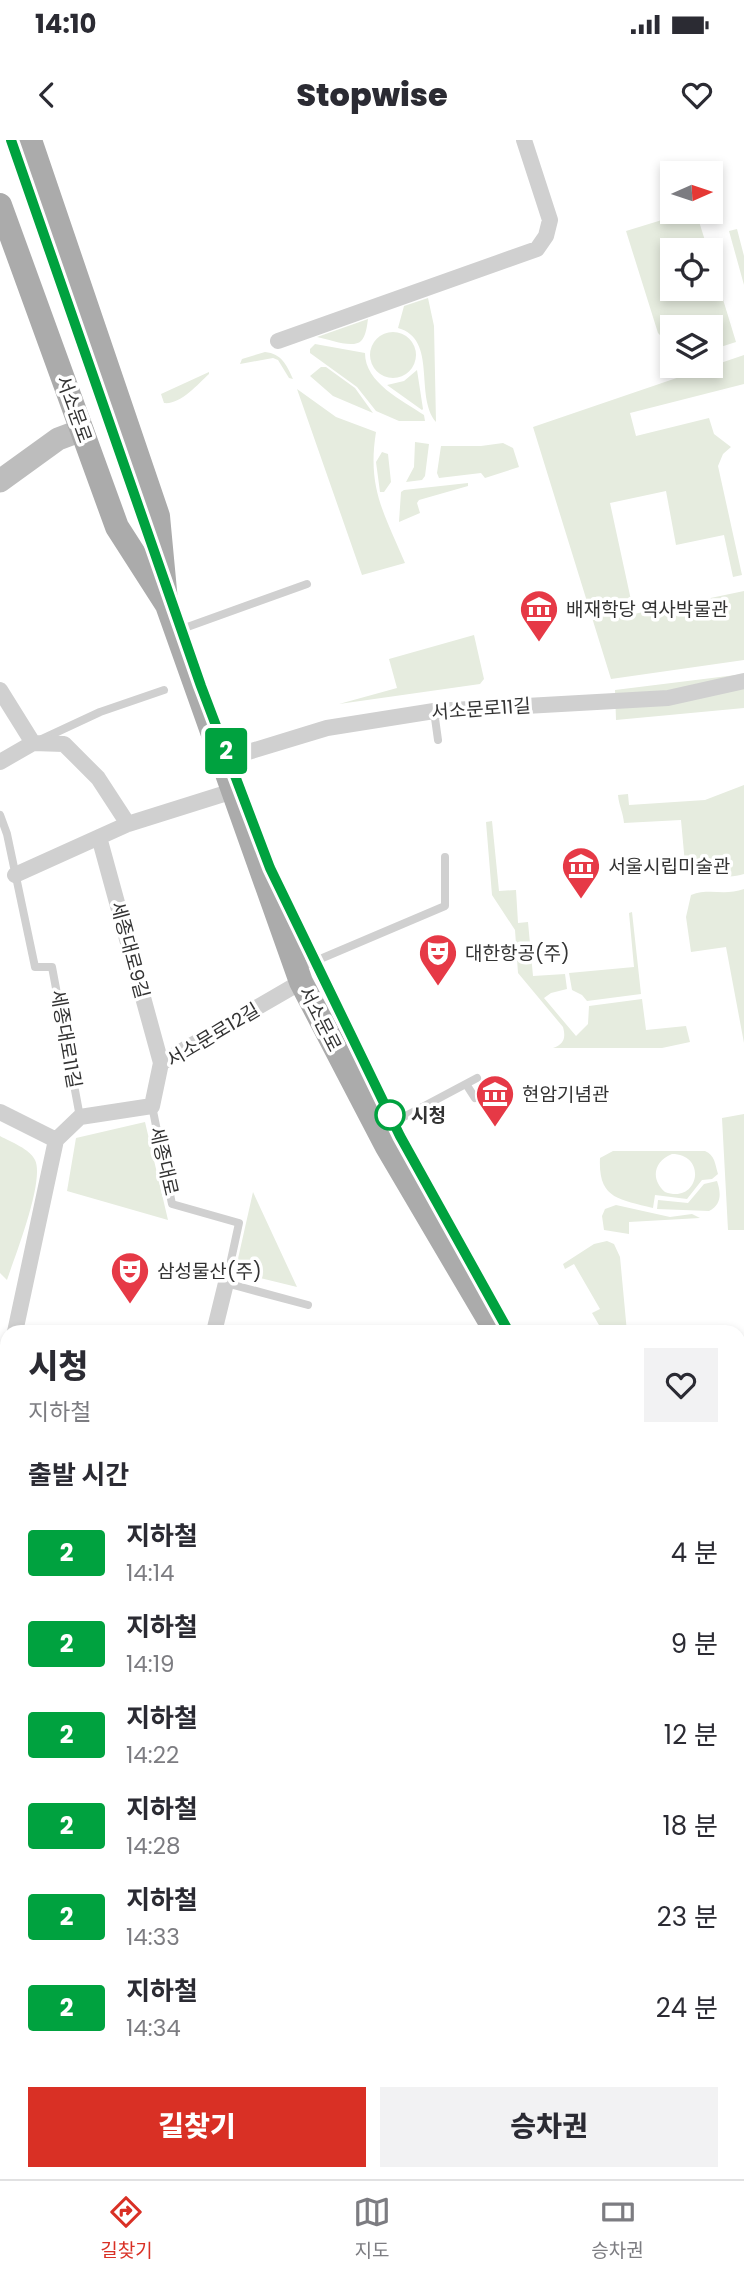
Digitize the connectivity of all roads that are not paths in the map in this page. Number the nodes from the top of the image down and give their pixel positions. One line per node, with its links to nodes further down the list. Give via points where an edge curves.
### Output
1 (30, 140): 8 (main road, 서소문로, via 158,516)
2 (524, 140): 4 (street, via 550,220 537,249)
3 (0, 205): 5 (main road, 서소문로)
4 (278, 341)
5 (82, 430): 6 (street, via 58,439); 8 (main road, 서소문로, via 117,527)
6 (0, 481)
7 (307, 584): 9 (lane)
8 (167, 605): 9 (main road, 서소문로)
9 (176, 631): 16 (main road, 서소문로)
10 (744, 681): 13 (street, 서소문로11길, via 668,698)
11 (0, 690): 15 (street)
12 (164, 690): 15 (lane, via 100,712)
13 (434, 711): 14 (lane); 16 (street, 서소문로11길, via 327,728)
14 (438, 740)
15 (33, 743): 17 (street); 20 (street, via 64,744 98,778)
16 (222, 760): 18 (main road, 서소문로)
17 (0, 762)
18 (233, 791): 20 (street); 24 (main road, 서소문로)
19 (0, 815): 23 (lane, 세종대로11길)
20 (128, 824): 21 (street)
21 (99, 837): 23 (street); 25 (street, 세종대로9길)
22 (445, 857): 24 (lane, via 445,906)
23 (15, 875): 31 (lane, 세종대로11길, via 35,967 52,967)
24 (298, 976): 25 (street, 서소문로12길); 32 (main road, 서소문로)
25 (161, 1063): 29 (street, 서소문로12길)
26 (477, 1078): 27 (lane)
27 (466, 1084): 28 (lane); 32 (lane)
28 (475, 1098)
29 (152, 1106): 31 (street); 34 (lane, 세종대로, via 173,1204 239,1223)
30 (0, 1112): 33 (street)
31 (80, 1117): 33 (street)
32 (378, 1130): 38 (main road, 서소문로)
33 (56, 1140): 36 (street)
34 (226, 1283): 35 (lane); 37 (street, 세종대로)
35 (308, 1305)
36 (16, 1325)
37 (216, 1325)
38 (492, 1325)

